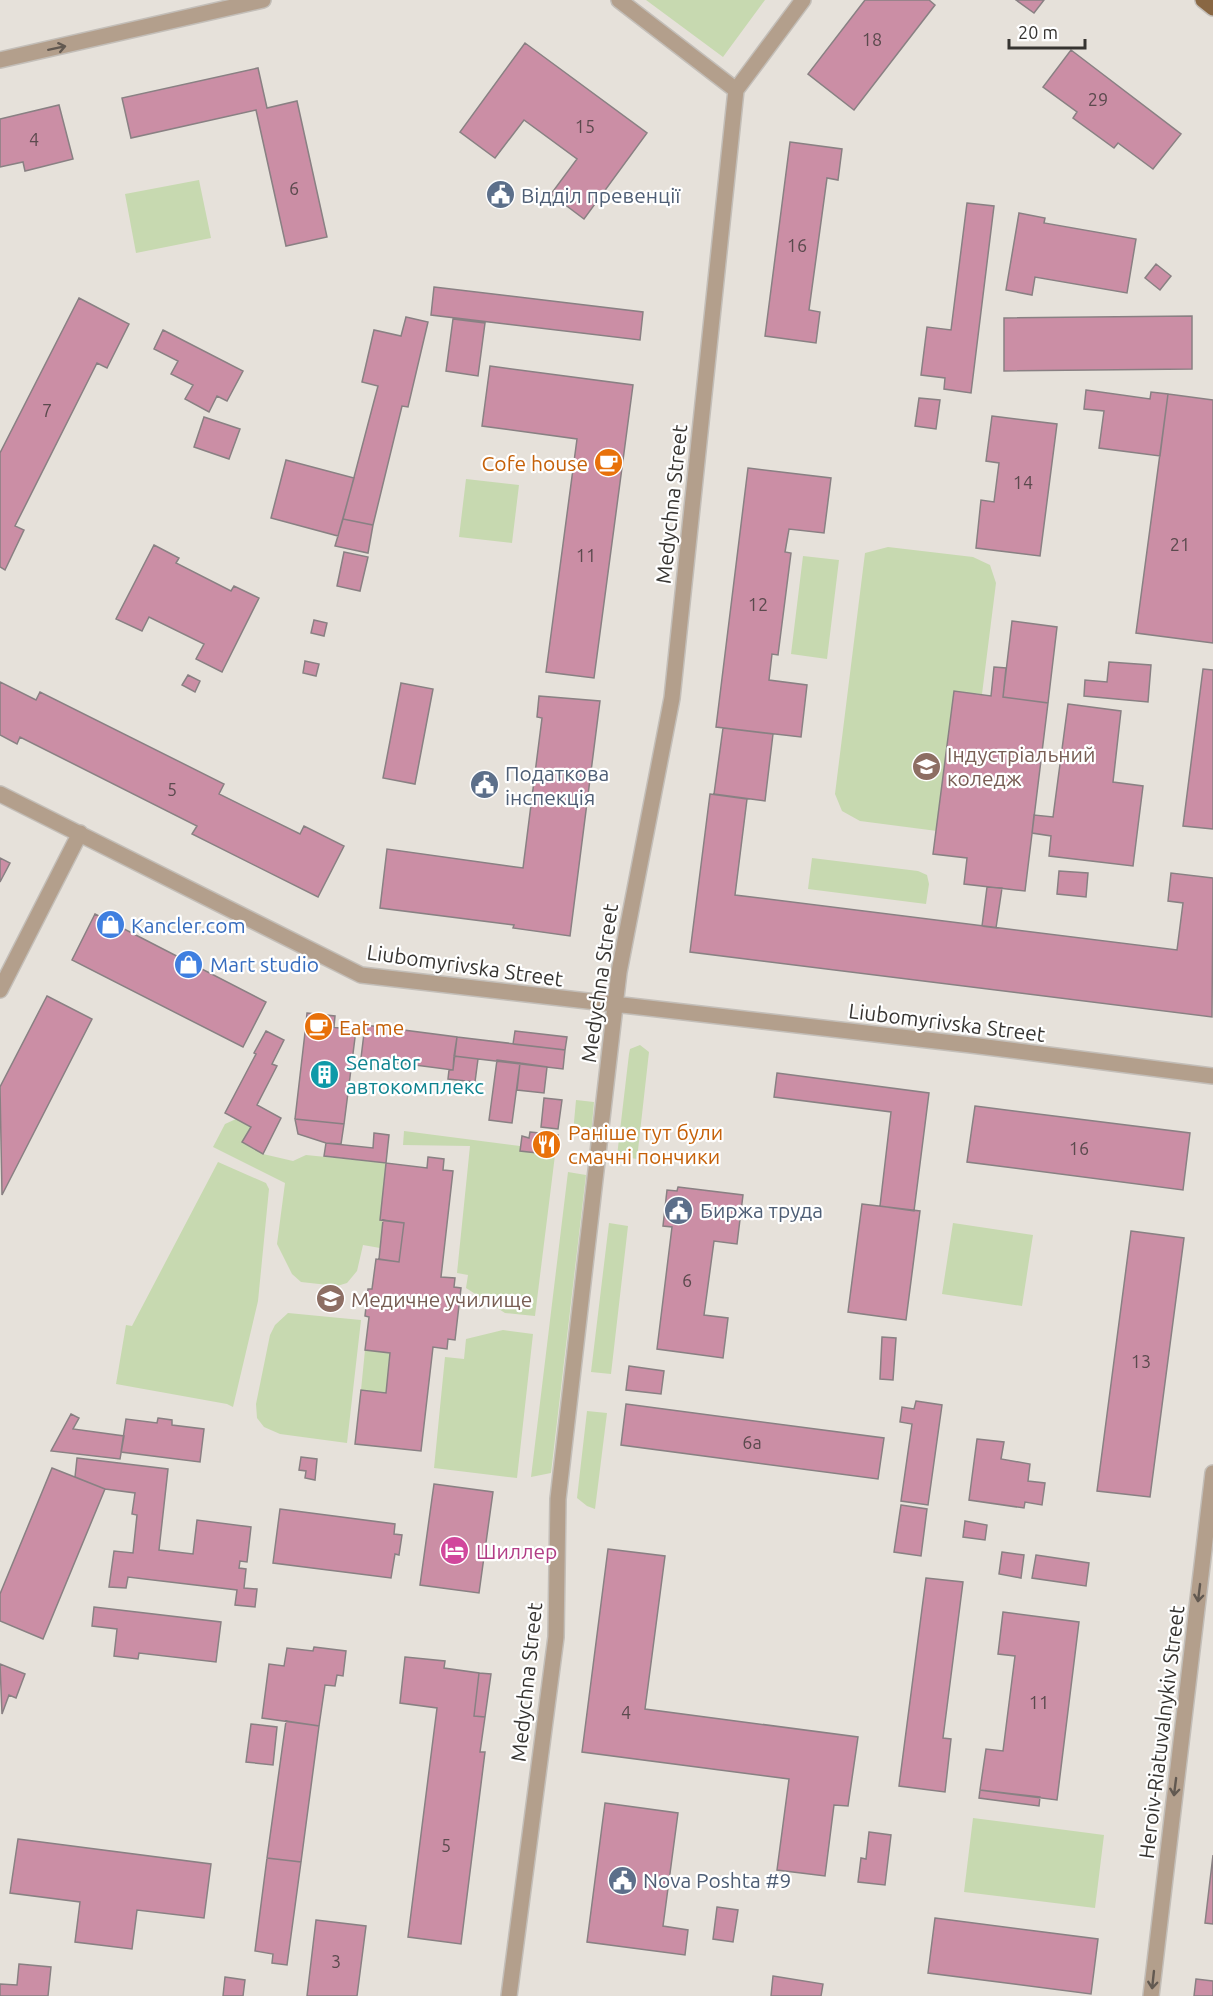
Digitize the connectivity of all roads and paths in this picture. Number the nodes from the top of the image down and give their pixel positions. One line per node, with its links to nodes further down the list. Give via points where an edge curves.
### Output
1 (263, 0): 6 (street, one-way to 1)
2 (619, 0): 7 (street)
3 (803, 0): 7 (street)
4 (1203, 0): 5 (main road)
5 (1213, 8)
6 (0, 60)
7 (736, 90): 11 (street, Medychna Street, via 672,698)
8 (0, 794): 9 (street, Liubomyrivska Street)
9 (80, 833): 10 (street); 11 (street, Liubomyrivska Street, via 361,975)
10 (0, 990)
11 (615, 1006): 12 (street, Liubomyrivska Street); 14 (street, Medychna Street, via 558,1499 556,1638)
12 (1213, 1076)
13 (1213, 1473): 15 (street, Heroiv-Riatuvalnykiv Street, one-way to 15)
14 (509, 1996)
15 (1151, 1996)

